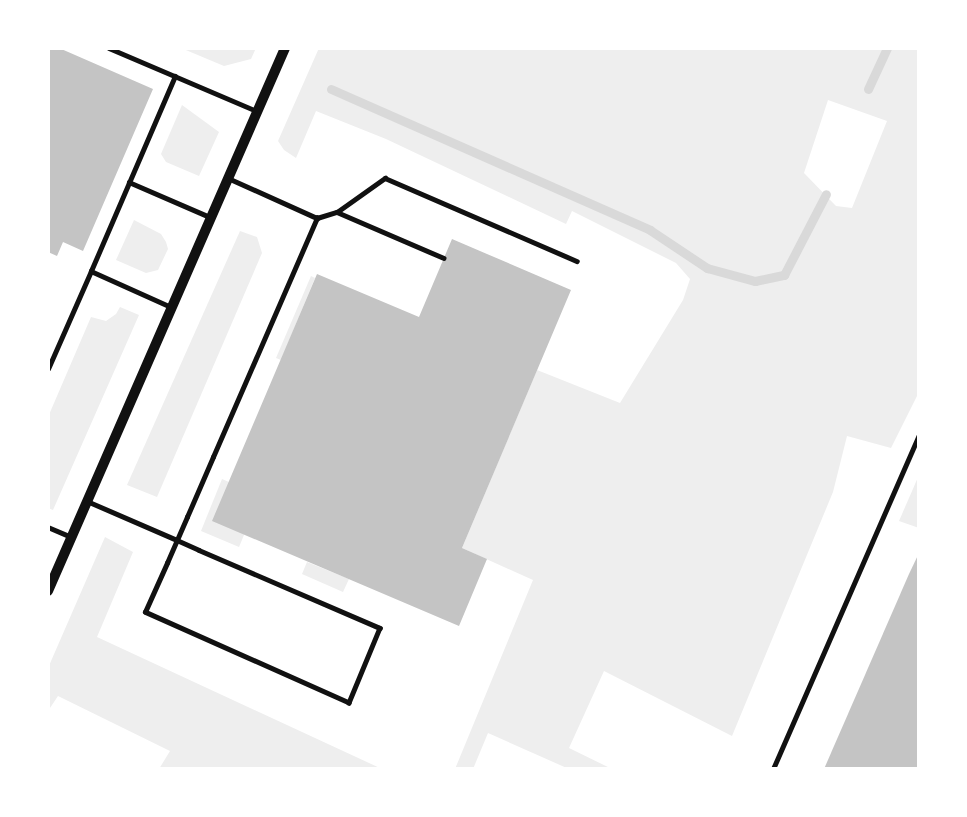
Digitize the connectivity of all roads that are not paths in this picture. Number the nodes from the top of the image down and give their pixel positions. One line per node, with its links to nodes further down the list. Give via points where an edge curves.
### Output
1 (109, 48): 3 (lane)
2 (285, 48): 4 (street)
3 (176, 76): 4 (lane); 6 (lane)
4 (257, 111): 5 (street)
5 (228, 178): 8 (street); 9 (lane)
6 (129, 182): 8 (lane); 12 (lane)
7 (337, 212): 9 (lane); 10 (lane); 11 (lane, via 385,178)
8 (211, 217): 13 (street)
9 (317, 218): 19 (lane)
10 (444, 258)
11 (577, 261)
12 (91, 271): 13 (lane); 14 (lane)
13 (172, 307): 16 (street)
14 (48, 369)
15 (919, 435): 21 (lane)
16 (87, 501): 18 (street); 19 (lane)
17 (48, 527): 18 (lane)
18 (72, 537): 20 (street)
19 (177, 540): 19 (lane, via 380,628 349,703 145,612)
20 (48, 591)
21 (773, 769)

